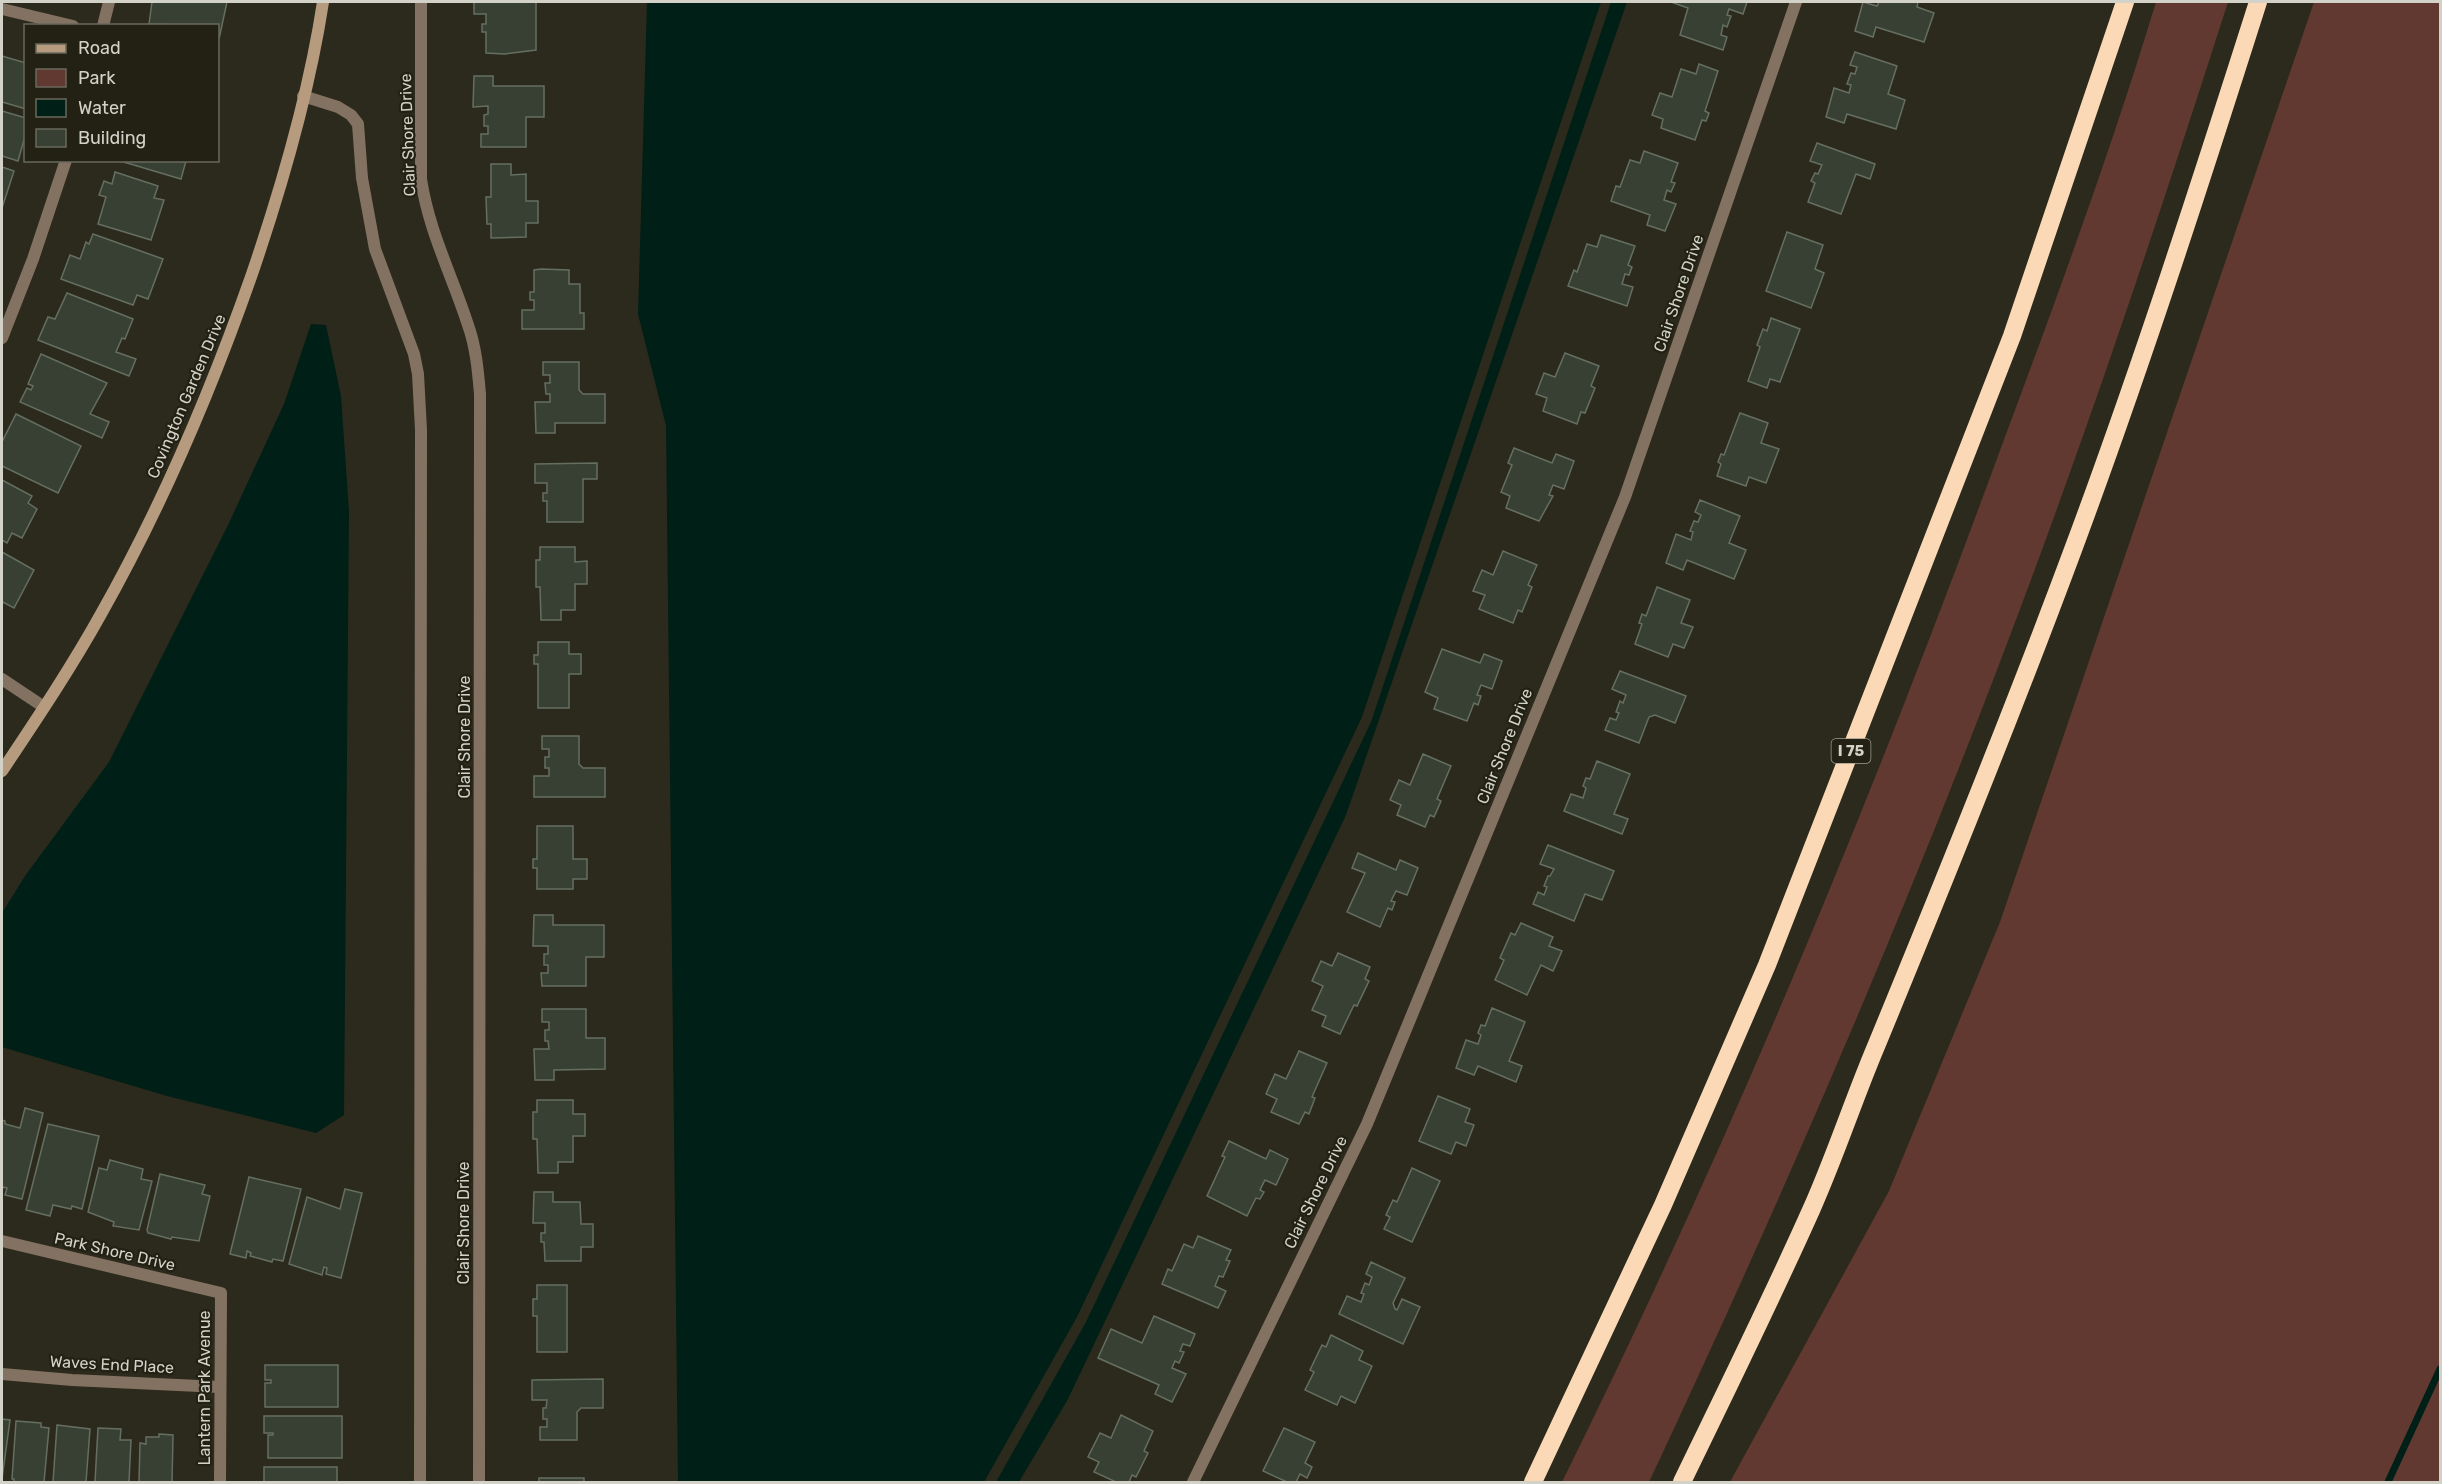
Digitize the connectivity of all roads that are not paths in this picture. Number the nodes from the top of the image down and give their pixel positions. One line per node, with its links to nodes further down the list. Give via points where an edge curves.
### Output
1 (109, 2): 9 (street)
2 (323, 2): 10 (street, Covington Garden Drive)
3 (421, 2): 22 (street, Clair Shore Drive, via 421,179 434,237 472,337 480,394)
4 (1796, 2): 23 (street, Clair Shore Drive, via 1620,508 1366,1124)
5 (2125, 2): 24 (highway, I 75, via 2012,336 1767,965 1663,1205)
6 (2258, 2): 25 (highway, via 2134,375 2014,705 1813,1206)
7 (2, 9): 8 (street)
8 (65, 24)
9 (104, 24)
10 (303, 96): 14 (street, Covington Garden Drive, via 264,240 196,419 152,518); 21 (street, via 338,107 358,124 362,178 375,249 418,374)
11 (65, 162): 12 (street)
12 (2, 338)
13 (2, 679): 14 (street)
14 (44, 707): 15 (street, Covington Garden Drive)
15 (2, 771)
16 (2, 1241): 17 (street, Park Shore Drive)
17 (221, 1293): 19 (street, Lantern Park Avenue)
18 (2, 1374): 19 (street, Waves End Place)
19 (220, 1387): 20 (street, Lantern Park Avenue)
20 (220, 1482)
21 (420, 1482)
22 (479, 1482)
23 (1193, 1482)
24 (1533, 1482)
25 (1682, 1482)

